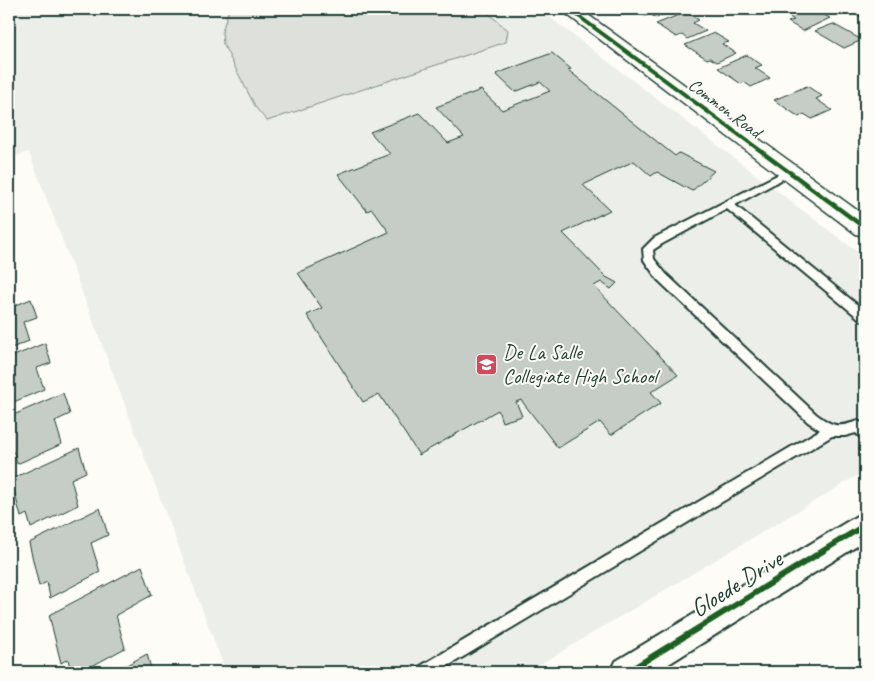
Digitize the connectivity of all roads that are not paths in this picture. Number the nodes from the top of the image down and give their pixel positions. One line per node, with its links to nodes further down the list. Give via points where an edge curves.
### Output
1 (569, 9): 4 (street, Common Road)
2 (858, 9): 3 (street)
3 (865, 13)
4 (789, 172): 5 (lane); 6 (street, Common Road)
5 (728, 204): 7 (lane); 9 (lane, via 658,241 648,249 649,260 662,277 805,411)
6 (865, 228)
7 (865, 317)
8 (863, 427): 9 (lane, via 845,433)
9 (831, 430): 11 (lane)
10 (865, 525): 12 (street, Gloede Drive)
11 (424, 672)
12 (627, 672)

